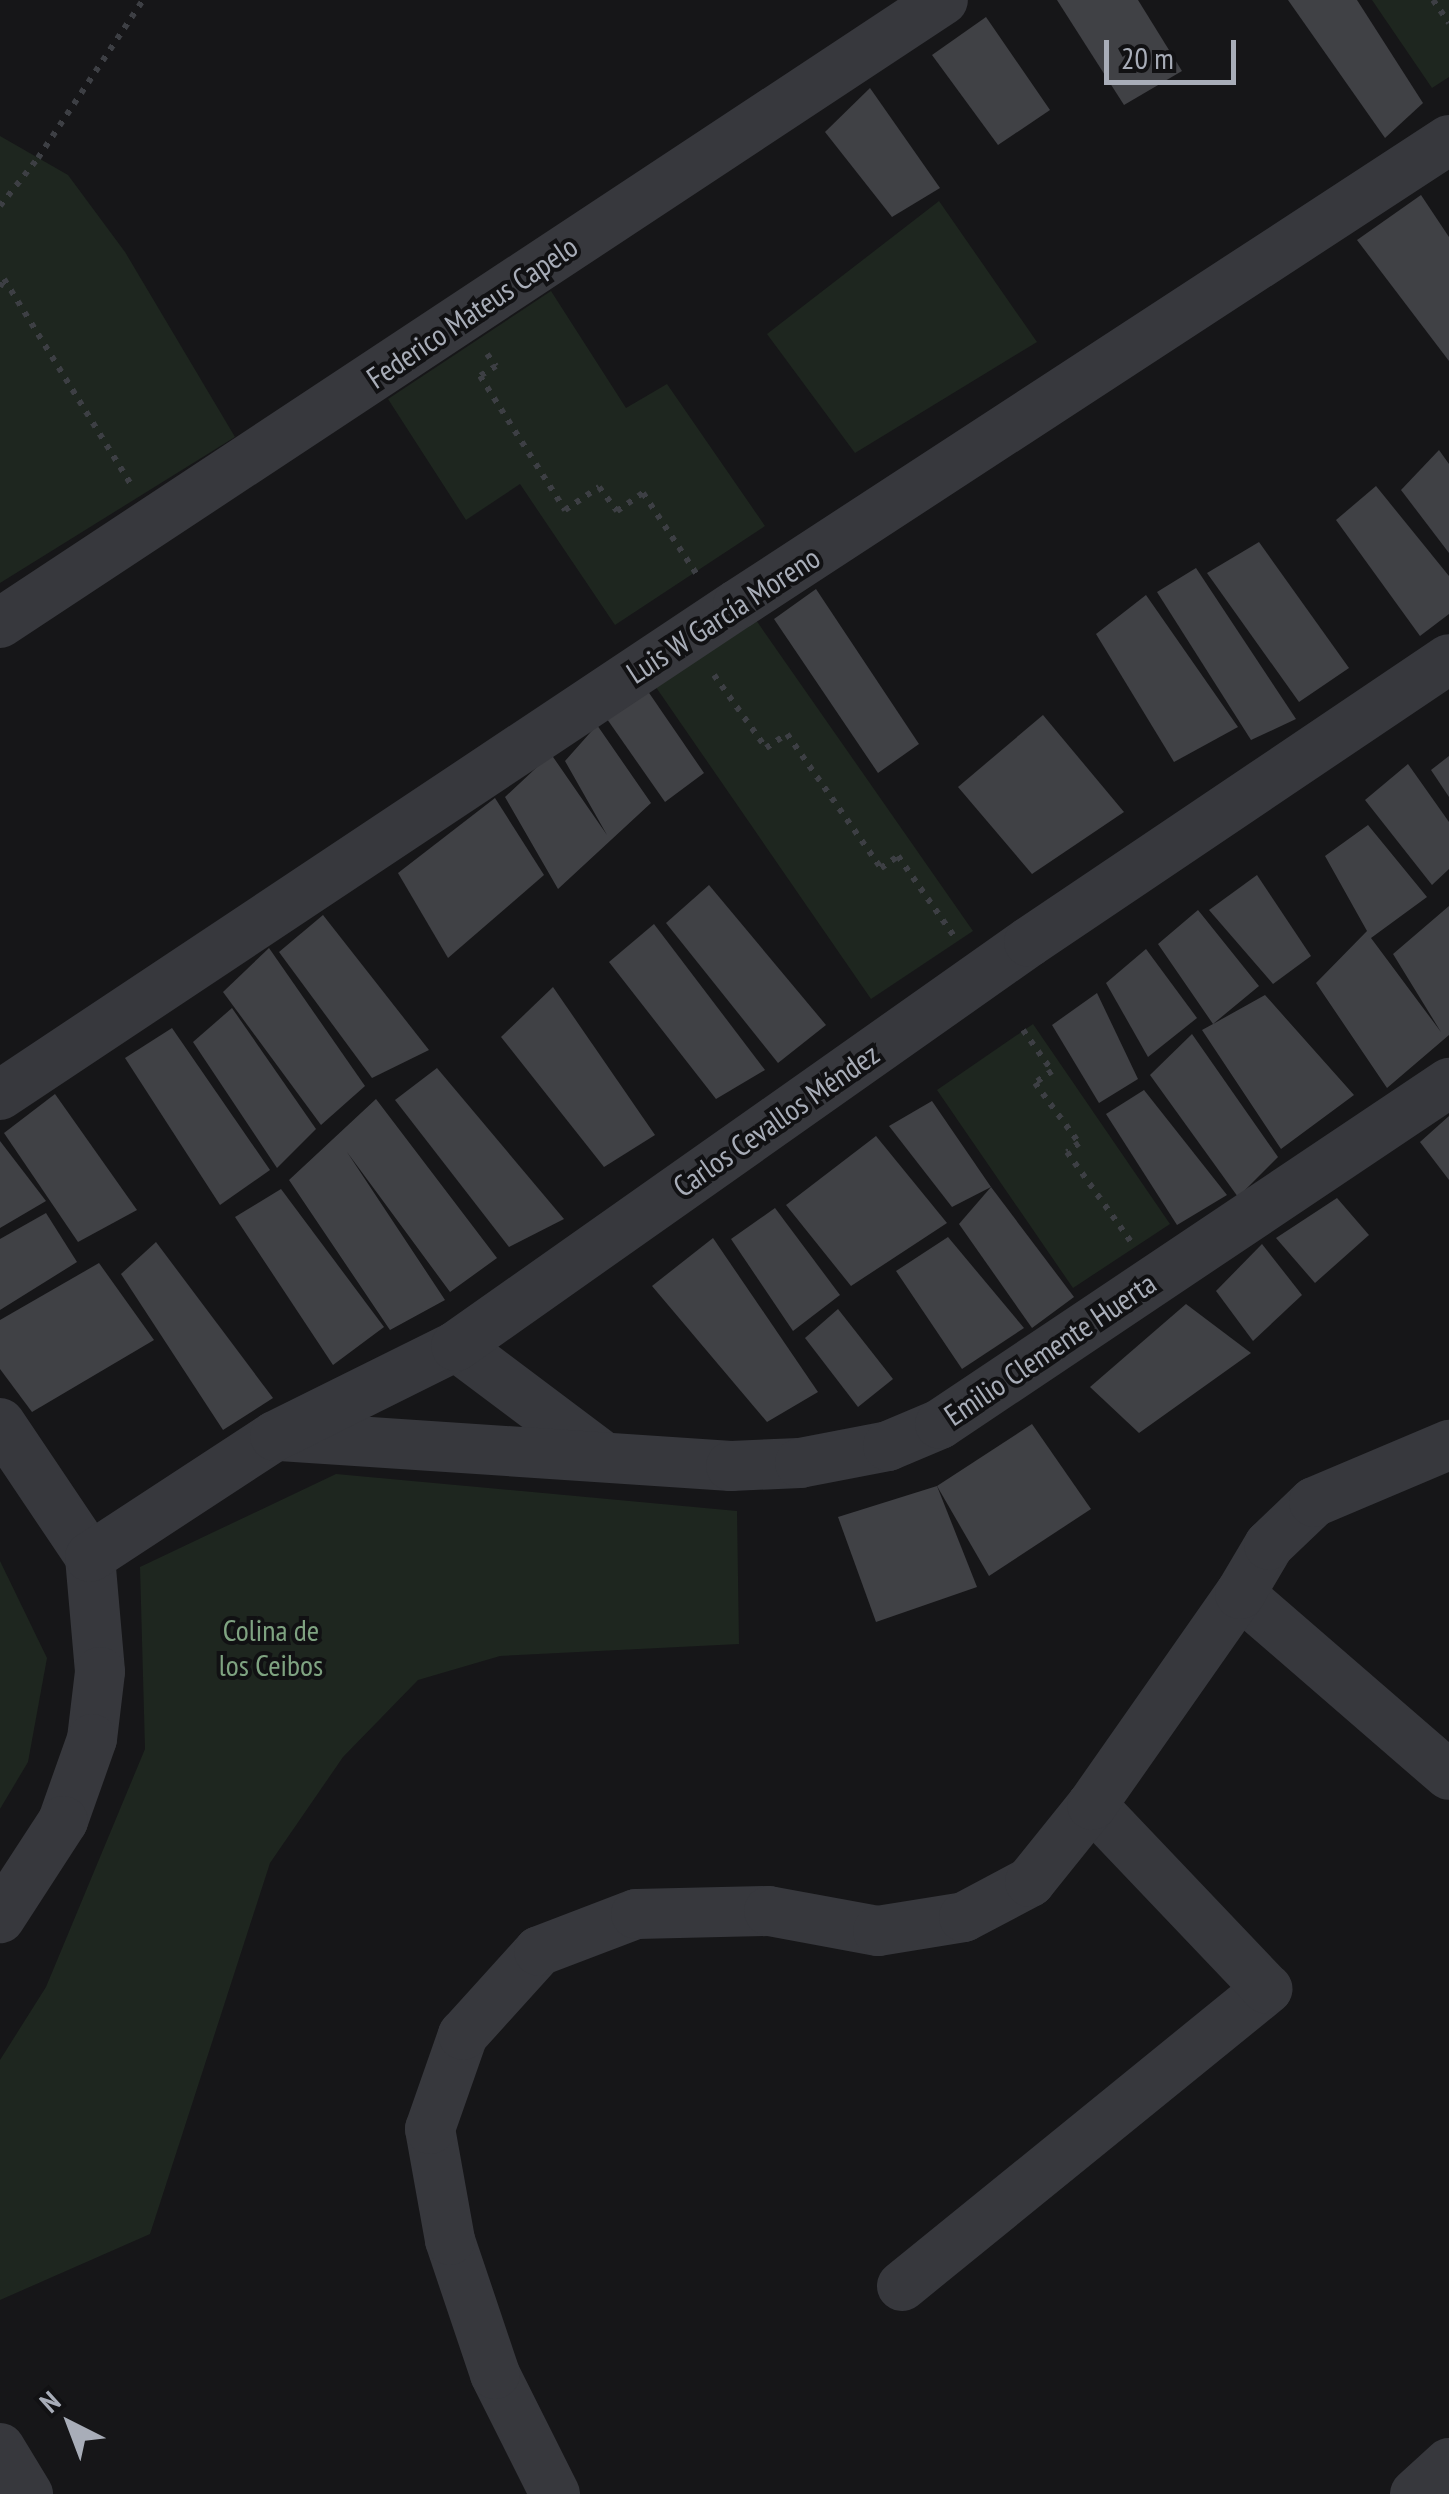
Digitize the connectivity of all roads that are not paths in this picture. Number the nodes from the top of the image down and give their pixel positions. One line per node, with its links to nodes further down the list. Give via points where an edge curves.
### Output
1 (943, 0): 3 (street, Federico Mateus Capelo)
2 (1449, 140): 6 (street, Luis W García Moreno)
3 (0, 623)
4 (1449, 659): 7 (street, Carlos Cevallos Méndez, via 1029,942)
5 (1449, 1083): 11 (street, Emilio Clemente Huerta, via 923,1431 888,1446 800,1463 731,1466)
6 (0, 1094)
7 (456, 1346): 9 (street, Carlos Cevallos Méndez); 11 (street)
8 (0, 1423): 12 (street)
9 (275, 1436): 11 (street, Emilio Clemente Huerta); 12 (street, Carlos Cevallos Méndez)
10 (1449, 1445): 13 (street, via 1314,1502 1269,1545)
11 (601, 1455)
12 (90, 1558): 16 (street, via 100,1672 92,1739 63,1821)
13 (1240, 1594): 14 (street); 15 (street)
14 (1449, 1775)
15 (1092, 1806): 17 (street, via 1267,1989); 21 (street, via 1030,1882 964,1917 878,1932 769,1911 636,1914 538,1951 463,2034 430,2129 450,2240 496,2374)
16 (0, 1918)
17 (902, 2286)
18 (0, 2448): 20 (street)
19 (1449, 2463): 22 (street)
20 (28, 2494)
21 (555, 2494)
22 (1415, 2494)

